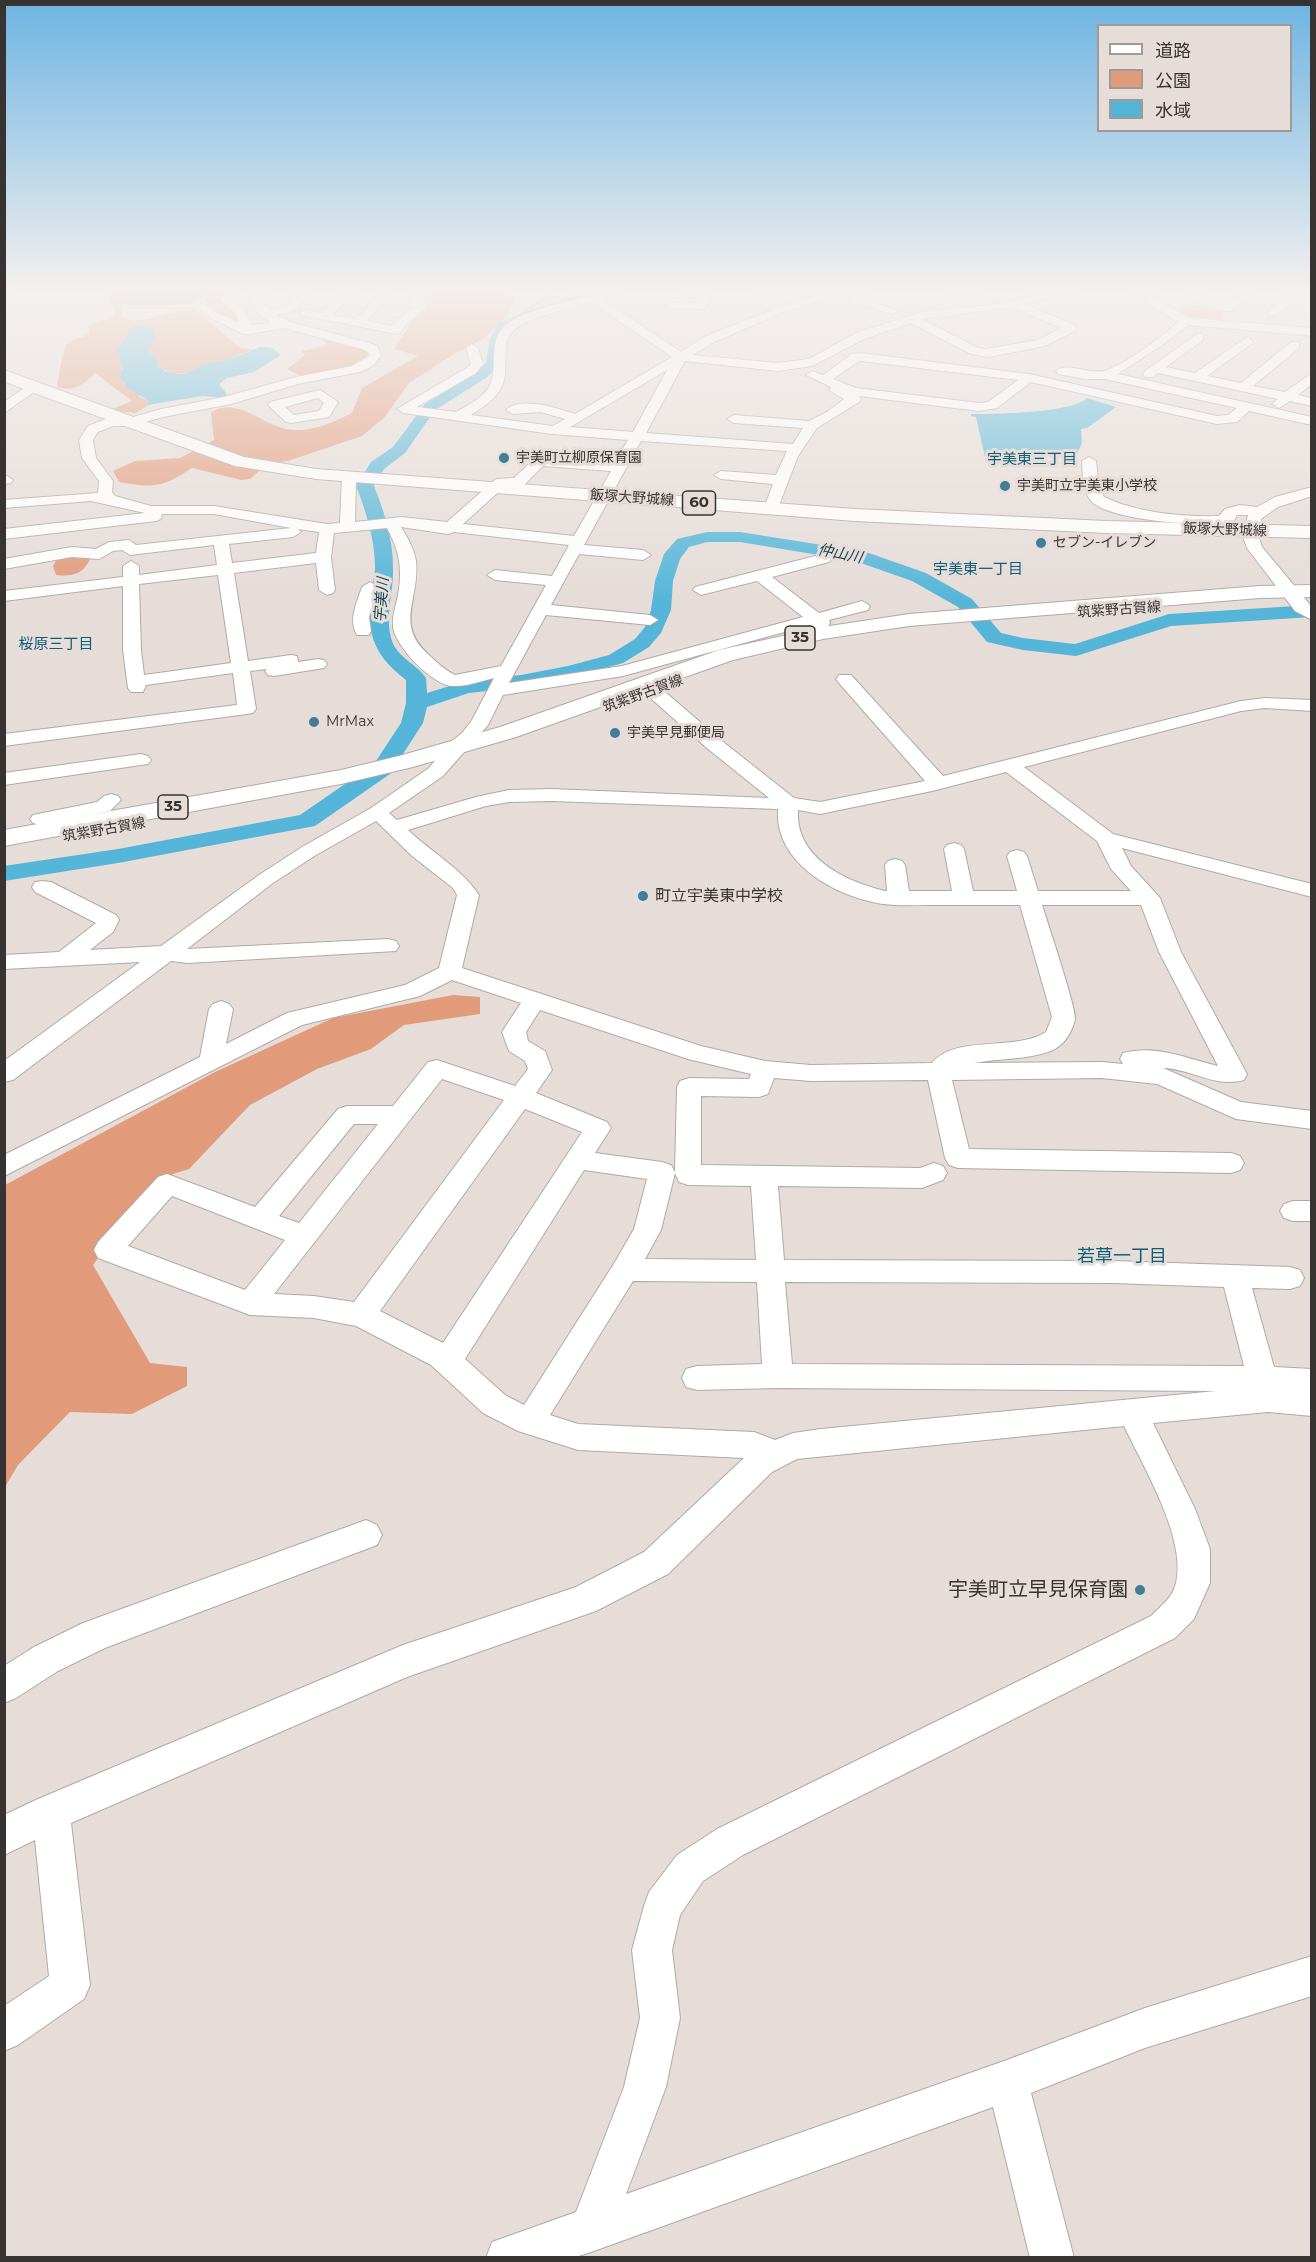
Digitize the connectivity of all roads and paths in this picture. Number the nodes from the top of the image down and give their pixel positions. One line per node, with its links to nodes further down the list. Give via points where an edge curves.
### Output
1 (25, 393): 19 (street)
2 (48, 393): 28 (main road, 飯塚大野城線 / 60)
3 (257, 393): 28 (street)
4 (433, 393): 22 (street, via 404,409)
5 (489, 393): 22 (street)
6 (619, 393): 23 (street)
7 (661, 393): 24 (street)
8 (841, 393): 29 (street, via 854,399)
9 (912, 393): 11 (street, via 979,407 992,405)
10 (1005, 393): 11 (street)
11 (1009, 393)
12 (1094, 393): 18 (street, via 1217,420 1232,419)
13 (1180, 393): 18 (street)
14 (1268, 393): 16 (street)
15 (1293, 393): 16 (street)
16 (1288, 397): 17 (street); 21 (street)
17 (1311, 402)
18 (1246, 407): 21 (street)
19 (4, 409)
20 (513, 410): 23 (street, via 542,408)
21 (1269, 412): 27 (street)
22 (458, 417): 30 (street)
23 (575, 418): 30 (street)
24 (646, 418): 26 (street); 31 (street)
25 (734, 419): 29 (street)
26 (663, 421)
27 (1311, 421)
28 (132, 422): 38 (main road, 飯塚大野城線 / 60, via 241,462); 42 (street, via 111,422 93,429 86,440 89,458 106,482)
29 (813, 425): 32 (street)
30 (556, 429): 31 (street)
31 (637, 436): 32 (street); 35 (street)
32 (796, 448): 36 (street)
33 (1089, 461): 47 (street, via 1095,496 1103,502 1150,515 1211,522 1225,521 1230,512 1240,509)
34 (733, 464): 36 (street)
35 (620, 467): 39 (street, via 545,460 518,483 501,482); 41 (street)
36 (784, 474): 37 (street); 44 (street)
37 (721, 475)
38 (352, 477): 39 (main road, 飯塚大野城線 / 60); 49 (street, via 346,500)
39 (493, 488): 41 (main road, 飯塚大野城線 / 60); 51 (street)
40 (1311, 491): 47 (street, via 1277,501)
41 (604, 496): 44 (main road, 飯塚大野城線 / 60); 55 (street)
42 (109, 499): 43 (street, via 64,498); 45 (street, via 151,510)
43 (4, 504)
44 (771, 508): 47 (main road, 飯塚大野城線 / 60, via 1094,526)
45 (214, 510): 46 (street); 50 (street)
46 (125, 521): 53 (street); 56 (street)
47 (1256, 521): 52 (main road, 飯塚大野城線 / 60); 70 (street, via 1251,537 1255,548)
48 (390, 523): 49 (street); 51 (street); 80 (street, via 408,558 409,573 400,615 407,644 448,679 458,681)
49 (351, 527): 50 (street)
50 (321, 528): 54 (street); 58 (street)
51 (448, 529): 55 (street)
52 (1305, 532)
53 (4, 534)
54 (221, 540): 56 (street); 61 (street)
55 (577, 545): 57 (street); 65 (street)
56 (129, 547): 60 (street); 64 (street)
57 (643, 555)
58 (323, 557): 61 (street); 67 (street)
59 (823, 559): 63 (street)
60 (4, 564)
61 (226, 569): 64 (street); 79 (street)
62 (495, 575): 65 (street)
63 (760, 575): 68 (street); 75 (street)
64 (132, 581): 69 (street); 79 (street, via 132,650 137,685)
65 (557, 581): 72 (street)
66 (370, 587): 76 (street, via 361,616)
67 (327, 590)
68 (700, 590)
69 (4, 596)
70 (1304, 602): 73 (main road, 筑紫野古賀線 / 35, via 1266,600)
71 (862, 606): 75 (street)
72 (541, 609): 74 (street); 80 (street)
73 (964, 619): 75 (main road, 筑紫野古賀線 / 35); 82 (main road, 筑紫野古賀線 / 35, via 789,647)
74 (650, 620)
75 (812, 627): 82 (main road, 筑紫野古賀線 / 35); 83 (street, via 623,670)
76 (363, 632)
77 (291, 660): 79 (street)
78 (318, 664): 79 (street)
79 (243, 671): 85 (street, via 247,709)
80 (506, 671): 83 (street)
81 (845, 678): 90 (street)
82 (648, 687): 86 (main road, 筑紫野古賀線 / 35, via 491,748); 93 (street)
83 (496, 690): 86 (street, via 481,721)
84 (1311, 706): 88 (street, via 1241,706)
85 (4, 741)
86 (450, 755): 91 (main road, 筑紫野古賀線 / 35); 94 (street, via 436,771)
87 (141, 760): 89 (street)
88 (1010, 765): 90 (street); 98 (street)
89 (4, 779)
90 (938, 783): 93 (street, via 820,807)
91 (332, 784): 95 (main road, 筑紫野古賀線 / 35); 99 (main road, 筑紫野古賀線 / 35)
92 (111, 800): 95 (street, via 103,807)
93 (788, 803): 96 (street, via 509,796); 105 (street, via 785,816 795,847 813,866 866,894)
94 (378, 812): 96 (street); 110 (street, via 309,851)
95 (46, 822): 97 (main road, 筑紫野古賀線 / 35)
96 (395, 827): 113 (street, via 419,852 461,884 468,895)
97 (4, 837)
98 (1106, 838): 104 (street); 108 (street, via 1122,869)
99 (4, 847)
100 (954, 849): 106 (street)
101 (1017, 856): 107 (street)
102 (895, 865): 105 (street)
103 (43, 887): 111 (street, via 108,920 105,927)
104 (1311, 891)
105 (899, 898): 106 (street)
106 (964, 898): 107 (street)
107 (1029, 898): 108 (street); 119 (street, via 1064,1017 1061,1029 1056,1037 1030,1049 948,1060)
108 (1149, 898): 118 (street, via 1170,952 1235,1074 1216,1074 1171,1060 1118,1059)
109 (388, 946): 110 (street, via 188,956)
110 (165, 953): 111 (street); 120 (street)
111 (64, 959): 112 (street)
112 (4, 962)
113 (450, 972): 114 (street); 116 (street, via 412,991 295,1019)
114 (534, 999): 117 (street, via 697,1053); 121 (street, via 514,1032 517,1045 536,1057 540,1070)
115 (220, 1010): 116 (street)
116 (211, 1061): 126 (street)
117 (765, 1069): 119 (street, via 811,1073); 128 (street, via 759,1088 689,1087 688,1175)
118 (1102, 1070): 119 (street); 123 (street, via 1161,1076 1236,1110)
119 (938, 1072): 125 (street, via 958,1158)
120 (4, 1074)
121 (521, 1097): 122 (street, via 437,1068); 124 (street, via 598,1128); 136 (street)
122 (400, 1115): 129 (street, via 347,1115); 130 (street)
123 (1311, 1119)
124 (578, 1160): 131 (street, via 662,1172 647,1230); 137 (street)
125 (1231, 1162)
126 (4, 1167)
127 (934, 1173): 128 (street, via 922,1178)
128 (764, 1176): 132 (street)
129 (260, 1220): 130 (street); 135 (street, via 167,1185 108,1250)
130 (303, 1236): 135 (street)
131 (625, 1270): 132 (street); 144 (street)
132 (772, 1271): 133 (street); 138 (street)
133 (1235, 1276): 134 (street); 140 (street)
134 (1290, 1278)
135 (250, 1304): 136 (street, via 314,1307)
136 (361, 1315): 137 (street)
137 (447, 1362): 144 (street, via 494,1404)
138 (778, 1376): 139 (street); 140 (street)
139 (698, 1378)
140 (1262, 1378): 141 (street)
141 (1311, 1382)
142 (1311, 1403): 143 (street, via 1268,1399)
143 (1133, 1413): 145 (street, via 820,1442); 153 (street, via 1194,1549 1193,1583 1182,1608 1163,1627 730,1842 690,1868 663,1906 652,1950 660,2018 645,2088)
144 (529, 1422): 145 (street, via 578,1437 754,1445)
145 (774, 1454): 148 (street, via 739,1482 656,1563 584,1600 404,1662)
146 (366, 1535): 147 (street, via 95,1635 46,1659)
147 (4, 1686)
148 (51, 1812): 149 (street); 151 (street, via 70,1985)
149 (4, 1836)
150 (1311, 1976): 152 (street, via 1145,2028)
151 (4, 2031)
152 (1007, 2081): 153 (street); 155 (street)
153 (591, 2230): 154 (street)
154 (508, 2258)
155 (1052, 2258)

